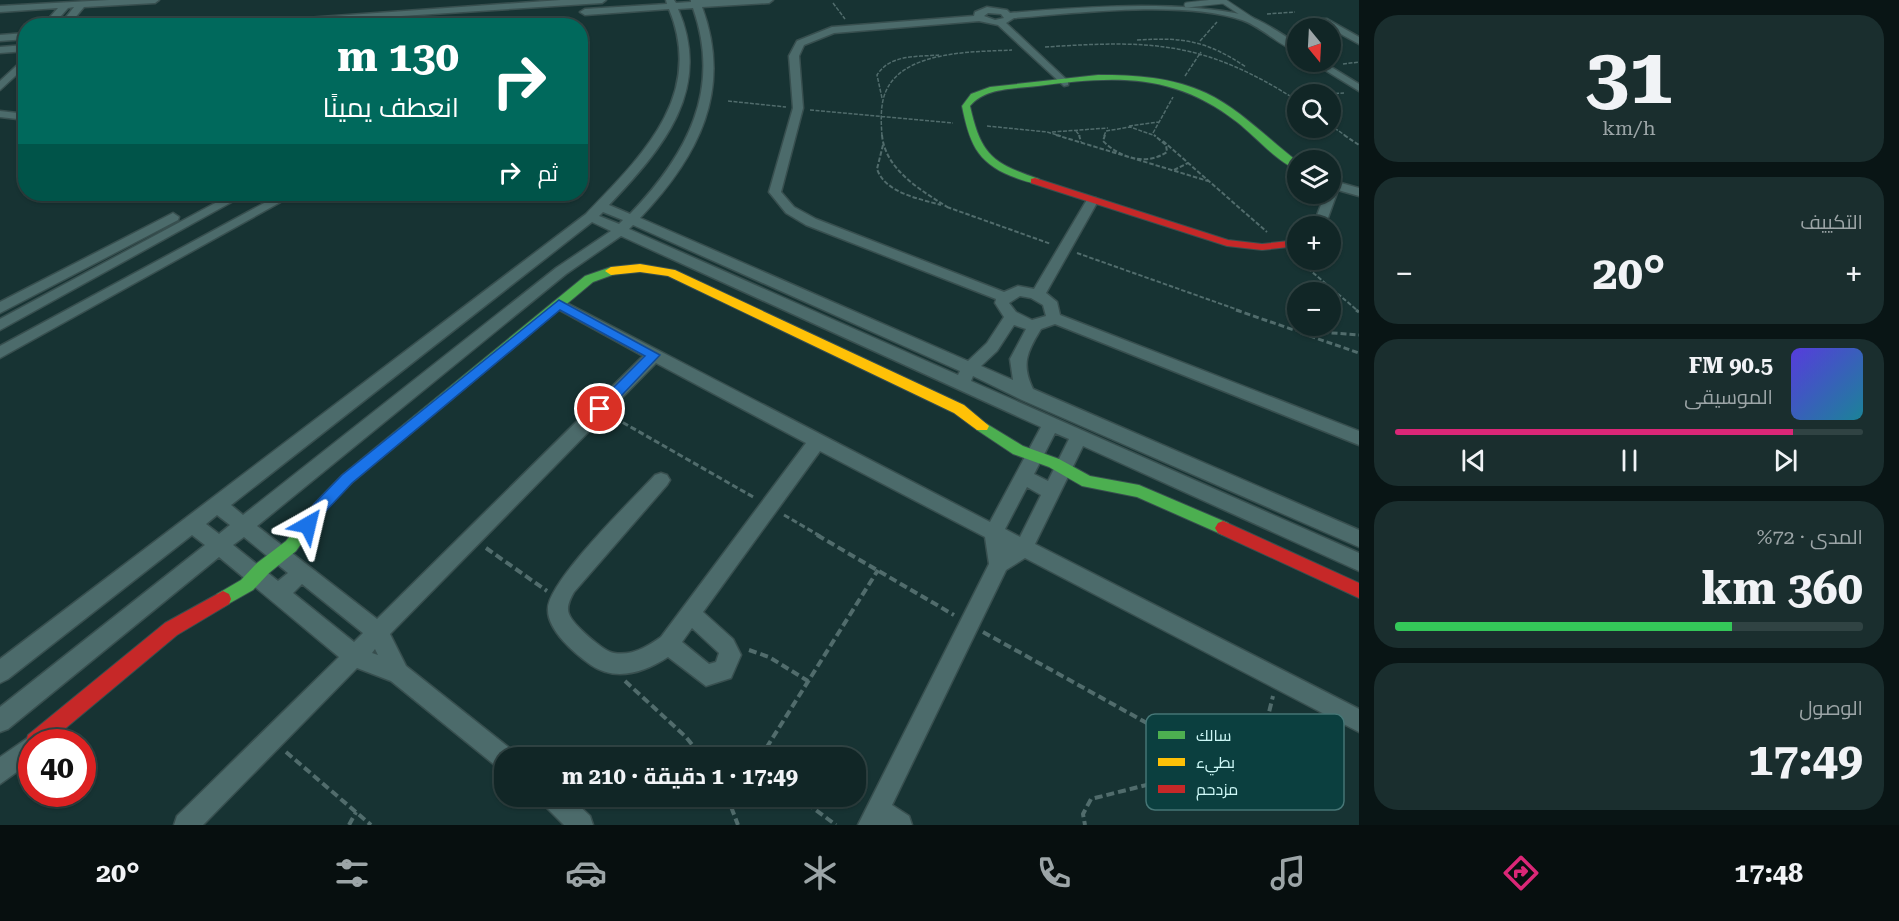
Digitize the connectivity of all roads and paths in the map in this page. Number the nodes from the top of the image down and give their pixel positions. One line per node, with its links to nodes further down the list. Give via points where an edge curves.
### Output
1 (155, 0): 8 (street)
2 (602, 0): 9 (street)
3 (769, 0): 5 (street)
4 (1222, 0): 11 (lane); 17 (lane)
5 (696, 2): 6 (street); 73 (street, via 710,44 709,94 685,152 663,185)
6 (672, 3): 14 (street); 72 (street, via 685,43 682,90 656,145)
7 (833, 3): 23 (path)
8 (82, 4): 10 (street); 19 (street)
9 (476, 4): 20 (street)
10 (66, 5): 13 (street); 18 (street)
11 (1187, 5): 15 (street); 21 (street, via 1148,4)
12 (981, 8): 21 (street); 21 (street, via 997,10); 23 (street)
13 (0, 9)
14 (580, 12)
15 (1226, 12): 22 (street); 28 (path)
16 (1295, 12): 17 (path)
17 (1246, 16): 22 (lane)
18 (54, 18)
19 (70, 18)
20 (298, 18)
21 (1005, 19): 40 (street)
22 (1260, 25): 30 (street)
23 (852, 27): 79 (street, via 808,37 795,49 798,108 777,178 775,192 781,203 811,222)
24 (1341, 31): 29 (street)
25 (18, 37): 26 (street)
26 (0, 38)
27 (1124, 41): 28 (path, via 1177,37)
28 (1200, 41): 39 (path)
29 (1359, 41)
30 (1287, 42)
31 (14, 49): 32 (street); 33 (street); 36 (street)
32 (18, 49)
33 (0, 50)
34 (1201, 52): 41 (path)
35 (953, 54): 46 (path, via 886,64 877,75)
36 (0, 63)
37 (18, 68): 42 (street)
38 (1333, 72): 43 (street)
39 (1255, 73)
40 (1064, 83): 41 (street, via 1139,78); 51 (street, via 981,92 966,106)
41 (1179, 85): 50 (path); 62 (street, via 1213,102)
42 (0, 87)
43 (1359, 88)
44 (1341, 93): 45 (path)
45 (1347, 93)
46 (882, 99)
47 (0, 114): 48 (street)
48 (18, 116)
49 (882, 117): 51 (path)
50 (1159, 122): 52 (path); 56 (path)
51 (969, 125): 54 (path); 71 (street, via 974,147 990,164)
52 (1116, 128): 53 (path); 56 (path, via 1130,127); 61 (path, via 1106,131 1103,141)
53 (1076, 131): 54 (path); 58 (path)
54 (1047, 132): 58 (path)
55 (1341, 132): 60 (path)
56 (1153, 134): 57 (path)
57 (1163, 141): 61 (path, via 1167,152 1160,157 1139,159); 63 (path)
58 (1081, 142): 61 (path)
59 (883, 145): 76 (path, via 877,170 892,188)
60 (1359, 145)
61 (1124, 155): 64 (path)
62 (1287, 159)
63 (1188, 164): 64 (path); 65 (path)
64 (1173, 170): 65 (path)
65 (1208, 181): 75 (path)
66 (1341, 187): 67 (street)
67 (1359, 192)
68 (203, 201): 81 (street)
69 (227, 201): 85 (street)
70 (276, 201): 92 (street)
71 (1092, 201): 75 (street, via 1227,243); 76 (street)
72 (596, 212): 73 (street); 110 (street)
73 (626, 225): 96 (street); 97 (street); 113 (street, via 561,271)
74 (1287, 246): 75 (street)
75 (1283, 247)
76 (1064, 249): 78 (street); 87 (path)
77 (1310, 270): 82 (path)
78 (1038, 294): 79 (street, via 1018,291); 84 (street, via 1052,305)
79 (1004, 297): 83 (street, via 1002,303)
80 (559, 304): 94 (street); 105 (street, via 589,279 608,271 651,267 671,273 959,409 1004,442); 119 (street, via 347,479 319,508 301,536)
81 (0, 308)
82 (1359, 312)
83 (1012, 317): 86 (street); 91 (street)
84 (1053, 318): 86 (street); 103 (street)
85 (0, 325)
86 (1036, 325): 95 (street)
87 (1287, 328)
88 (1341, 334): 89 (path)
89 (1359, 335)
90 (1311, 336): 93 (path)
91 (992, 347): 95 (street); 96 (street)
92 (0, 353)
93 (1359, 353)
94 (654, 355): 100 (street); 104 (street)
95 (1016, 357): 98 (street, via 1016,369)
96 (969, 369): 97 (street, via 964,380); 98 (street)
97 (967, 386): 99 (street)
98 (1028, 395): 99 (street, via 1026,405); 116 (street)
99 (1012, 407): 101 (street)
100 (600, 409): 111 (path); 115 (street)
101 (1051, 424): 102 (street); 105 (street)
102 (1079, 437): 106 (street); 120 (street)
103 (1359, 438)
104 (817, 441): 111 (street); 114 (street)
105 (1034, 456): 106 (street); 107 (street)
106 (1064, 468): 109 (street); 125 (street, via 1087,482 1119,486 1158,498)
107 (1023, 477): 109 (street); 114 (street)
108 (661, 480): 127 (street)
109 (1052, 492): 118 (street)
110 (219, 506): 112 (street); 113 (street)
111 (770, 506): 122 (path); 128 (street)
112 (194, 525): 117 (street); 135 (street)
113 (244, 526): 117 (street); 119 (street)
114 (994, 533): 118 (street); 121 (street)
115 (472, 538): 127 (path); 130 (street)
116 (1359, 539)
117 (219, 546): 124 (street); 140 (street)
118 (1024, 548): 121 (street); 137 (street)
119 (279, 556): 123 (street); 124 (street)
120 (1359, 562)
121 (999, 564): 129 (street)
122 (878, 570): 129 (path); 138 (path)
123 (302, 573): 126 (street); 130 (street)
124 (256, 576): 126 (street); 143 (street, via 236,593 171,630)
125 (1359, 591)
126 (278, 594): 133 (street)
127 (558, 599): 134 (street, via 557,615 565,628)
128 (691, 614): 131 (street); 132 (street, via 726,646)
129 (970, 625): 142 (path); 155 (street)
130 (378, 633): 133 (street); 136 (street)
131 (668, 644): 132 (street, via 706,675 723,670); 134 (street, via 654,656 638,662)
132 (730, 655): 138 (path, via 742,650 756,651)
133 (354, 656): 136 (street); 144 (street)
134 (603, 661): 145 (path)
135 (0, 672)
136 (398, 673): 147 (street)
137 (1276, 678): 139 (path); 141 (street)
138 (808, 681): 146 (path)
139 (1269, 714)
140 (0, 721)
141 (1359, 721)
142 (1146, 723)
143 (51, 729)
144 (272, 739): 154 (path); 156 (street)
145 (694, 747)
146 (767, 747)
147 (494, 750)
148 (18, 757): 149 (street)
149 (0, 772)
150 (1146, 785): 163 (path, via 1091,799 1083,814)
151 (562, 807): 159 (street)
152 (732, 807): 160 (path)
153 (812, 807): 161 (path)
154 (356, 812): 157 (path); 158 (path)
155 (874, 816): 162 (street)
156 (186, 825)
157 (349, 825)
158 (371, 825)
159 (581, 825)
160 (738, 825)
161 (836, 825)
162 (900, 825)
163 (1085, 825)

